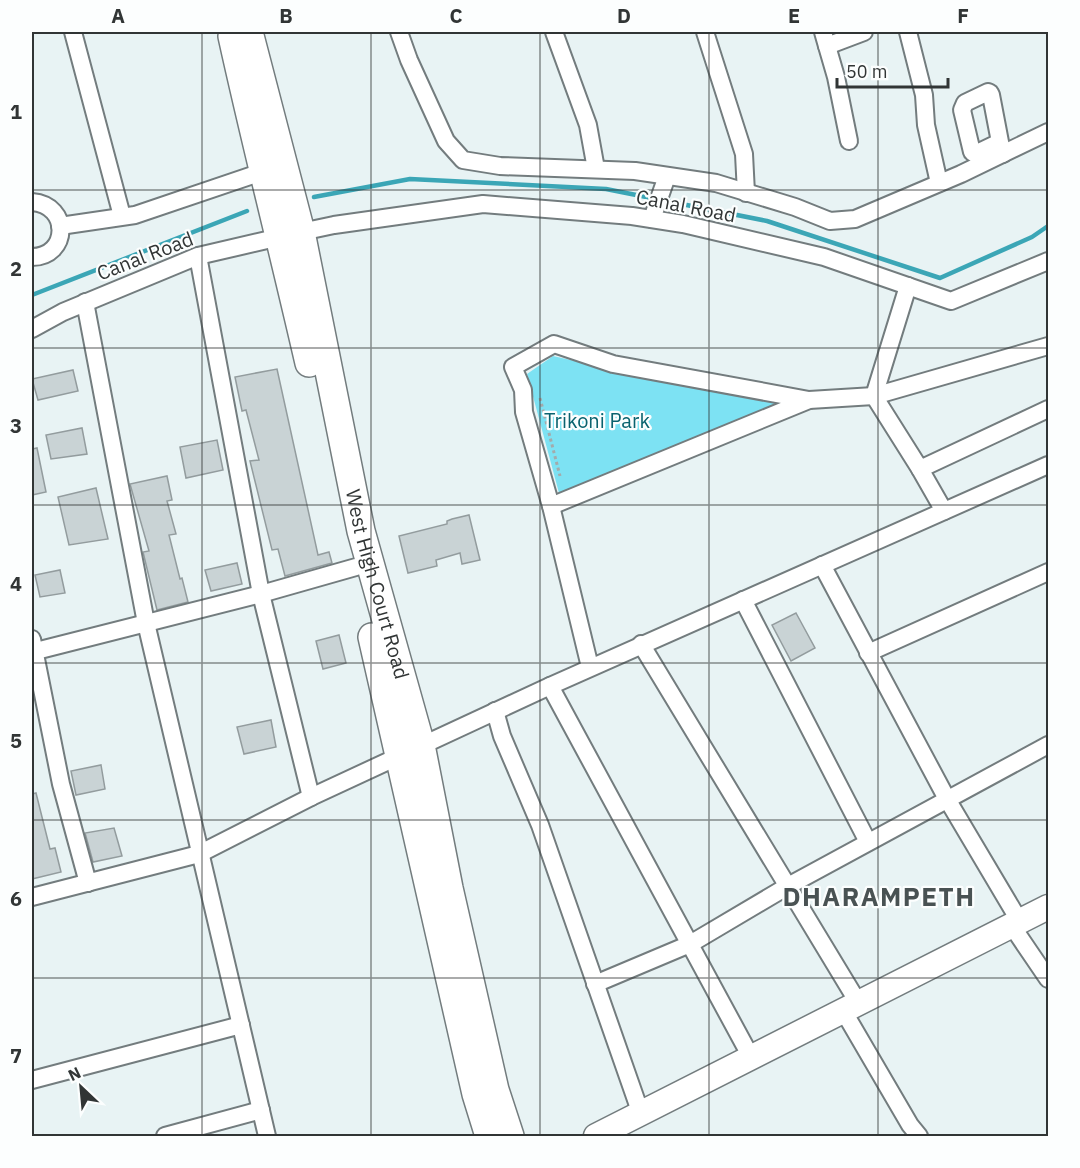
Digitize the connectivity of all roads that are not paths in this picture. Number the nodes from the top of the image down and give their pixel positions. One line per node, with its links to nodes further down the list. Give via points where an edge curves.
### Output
1 (73, 32): 18 (street)
2 (231, 32): 13 (main road, West High Court Road)
3 (249, 32): 21 (main road, West High Court Road)
4 (399, 32): 12 (street, via 446,141 463,160 500,166)
5 (554, 32): 12 (street, via 588,126)
6 (705, 32): 16 (street, via 744,154)
7 (864, 32): 9 (street)
8 (908, 32): 15 (street, via 924,95 926,125)
9 (825, 39): 11 (street)
10 (1048, 132): 15 (street, via 1002,148)
11 (849, 141)
12 (596, 169): 14 (street)
13 (262, 172): 18 (street); 21 (main road, West High Court Road)
14 (667, 176): 16 (street, via 716,183); 19 (street)
15 (939, 183): 16 (street, via 855,219 830,221)
16 (746, 193)
17 (32, 202): 20 (street, via 47,206)
18 (122, 216): 20 (street)
19 (652, 219): 21 (street, Canal Road, via 483,204); 25 (street, Canal Road, via 824,257)
20 (60, 226): 22 (street, via 51,250)
21 (290, 235): 23 (street, Canal Road); 37 (main road, West High Court Road); 49 (main road, West High Court Road)
22 (32, 256)
23 (198, 256): 26 (street, Canal Road); 39 (street)
24 (1048, 261): 25 (street, Canal Road, via 951,301)
25 (908, 286): 29 (street)
26 (85, 303): 27 (street, Canal Road); 41 (street)
27 (32, 329)
28 (1048, 346): 29 (street)
29 (874, 396): 30 (street); 33 (street)
30 (809, 400): 34 (street); 34 (street, via 613,364 554,344 513,367 523,390 524,412)
31 (1048, 409): 33 (street)
32 (1048, 465): 35 (street)
33 (920, 469): 35 (street)
34 (551, 506): 45 (street)
35 (944, 511): 36 (street)
36 (822, 565): 40 (street); 44 (street)
37 (356, 567): 39 (street); 49 (main road, West High Court Road)
38 (1048, 572): 44 (street)
39 (261, 594): 41 (street); 50 (street)
40 (743, 600): 42 (street); 52 (street)
41 (146, 623): 43 (street); 53 (street)
42 (641, 644): 45 (street); 55 (street)
43 (32, 648): 54 (street, via 61,784)
44 (868, 652): 51 (street)
45 (590, 667): 46 (street)
46 (549, 686): 47 (street); 59 (street)
47 (495, 711): 49 (street); 61 (street, via 540,825)
48 (1048, 745): 51 (street)
49 (410, 750): 50 (street); 70 (main road, West High Court Road, via 476,1094); 71 (main road, West High Court Road, via 449,888 495,1090)
50 (311, 797): 53 (street)
51 (947, 799): 52 (street); 58 (street)
52 (868, 842): 55 (street)
53 (199, 854): 54 (street); 63 (street)
54 (88, 883): 56 (street)
55 (788, 886): 59 (street); 62 (street)
56 (32, 897)
57 (1048, 907): 58 (street)
58 (1016, 924): 60 (street); 62 (street)
59 (690, 944): 61 (street); 64 (street)
60 (1048, 979)
61 (595, 984): 67 (street)
62 (851, 1008): 64 (street); 73 (street)
63 (241, 1025): 65 (street); 66 (street)
64 (752, 1059): 67 (street)
65 (32, 1080)
66 (261, 1110): 68 (street); 69 (street)
67 (641, 1114): 72 (street)
68 (165, 1137)
69 (267, 1137)
70 (489, 1137)
71 (510, 1137)
72 (596, 1137)
73 (919, 1137)

